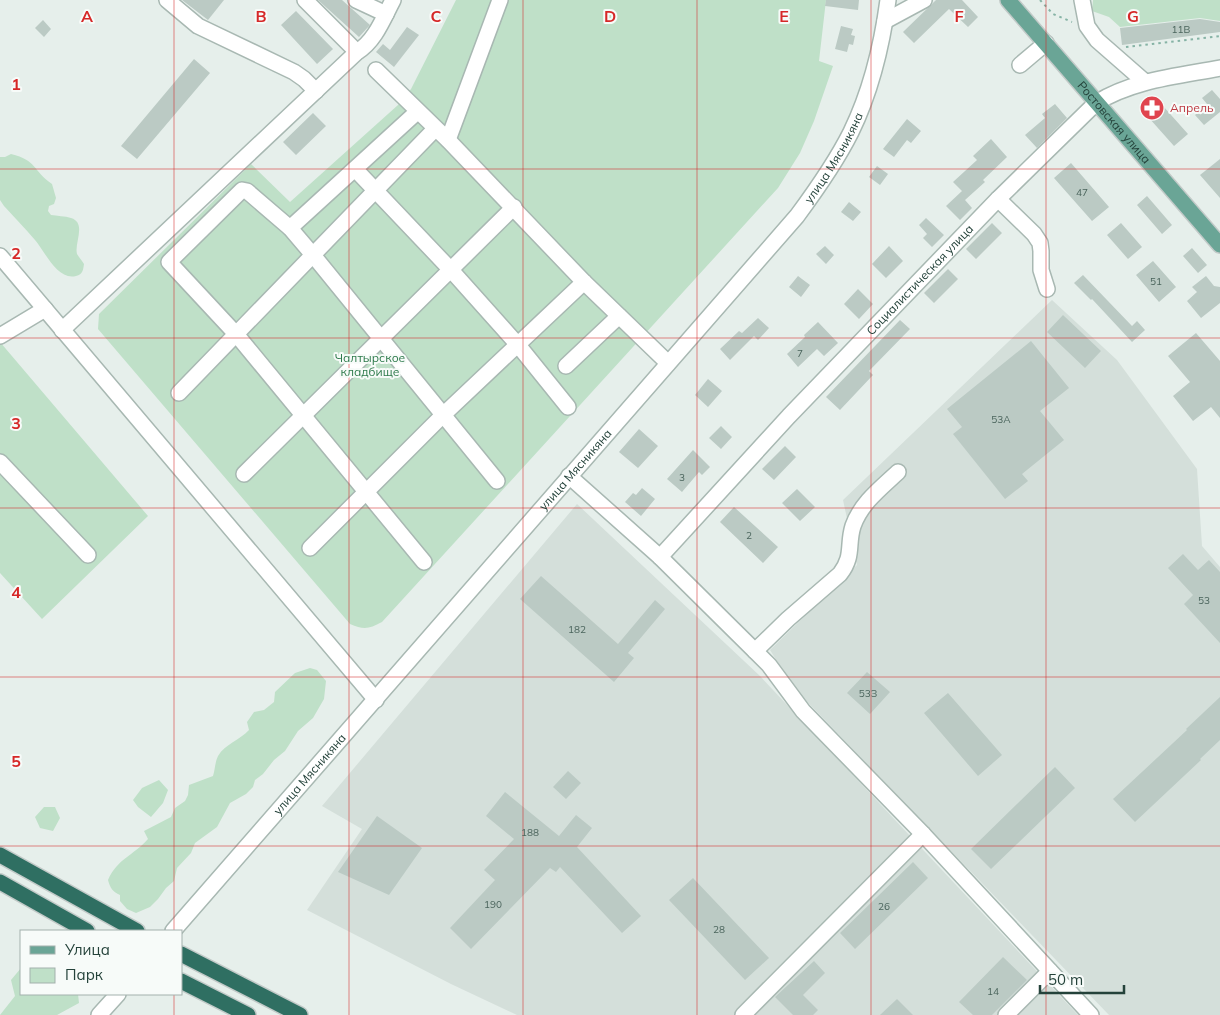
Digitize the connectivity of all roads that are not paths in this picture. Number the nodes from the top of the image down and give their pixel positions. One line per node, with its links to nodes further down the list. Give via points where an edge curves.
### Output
1 (167, 0): 17 (street, via 198,26 294,72)
2 (305, 0): 12 (street)
3 (356, 0): 9 (street)
4 (500, 0): 21 (street)
5 (888, 0): 10 (street, улица Мясникяна)
6 (924, 0): 10 (street)
7 (1008, 0): 11 (main road, Ростовская улица)
8 (1082, 0): 16 (street, via 1087,26 1097,40)
9 (390, 7): 12 (street, via 371,40)
10 (885, 21): 40 (street, улица Мясникяна, via 864,103 836,160 796,216)
11 (1046, 43): 13 (street); 18 (main road, Ростовская улица)
12 (356, 52): 17 (street)
13 (1020, 65)
14 (1220, 68): 16 (street, Социалистическая улица)
15 (376, 70): 19 (street)
16 (1145, 82): 18 (street, Социалистическая улица, via 1110,94)
17 (316, 91): 35 (street)
18 (1096, 103): 24 (street, Социалистическая улица); 27 (main road, Ростовская улица)
19 (417, 112): 20 (street); 22 (street)
20 (435, 129): 21 (street); 23 (street)
21 (448, 140): 25 (street)
22 (355, 169): 23 (street); 26 (street)
23 (374, 190): 28 (street); 30 (street)
24 (998, 199): 32 (street, via 1040,242 1041,270); 54 (street, Социалистическая улица, via 782,423)
25 (514, 208): 30 (street); 31 (street)
26 (290, 228): 28 (street); 36 (street, via 242,190 169,262)
27 (1220, 244)
28 (313, 255): 36 (street); 38 (street)
29 (0, 256): 33 (street)
30 (450, 270): 38 (street); 39 (street)
31 (584, 282): 34 (street); 39 (street)
32 (1047, 290)
33 (45, 309): 35 (street); 37 (street)
34 (619, 316): 40 (street); 41 (street)
35 (62, 330): 57 (street)
36 (236, 334): 42 (street); 44 (street)
37 (0, 336)
38 (382, 338): 44 (street); 45 (street)
39 (518, 345): 43 (street); 45 (street)
40 (668, 363): 49 (street, улица Мясникяна)
41 (566, 366)
42 (180, 393)
43 (568, 407)
44 (304, 415): 48 (street); 51 (street)
45 (443, 415): 50 (street); 51 (street)
46 (0, 462): 53 (street)
47 (898, 472): 56 (street, via 865,504 857,517 850,540 850,558 840,574)
48 (244, 474)
49 (569, 476): 54 (street); 57 (street, улица Мясникяна)
50 (497, 481)
51 (366, 493): 52 (street); 55 (street)
52 (310, 548)
53 (88, 556)
54 (660, 557): 56 (street)
55 (424, 562)
56 (755, 651): 58 (street, via 777,675 802,711)
57 (376, 700): 63 (street, улица Мясникяна)
58 (923, 834): 65 (street); 71 (street)
59 (0, 855): 62 (highway)
60 (0, 882): 61 (highway)
61 (85, 930)
62 (135, 930)
63 (174, 930)
64 (182, 955): 70 (highway)
65 (1050, 971): 72 (street); 73 (street)
66 (182, 982): 69 (highway)
67 (114, 998): 68 (street)
68 (99, 1015)
69 (248, 1015)
70 (300, 1015)
71 (743, 1015)
72 (1006, 1015)
73 (1091, 1015)

